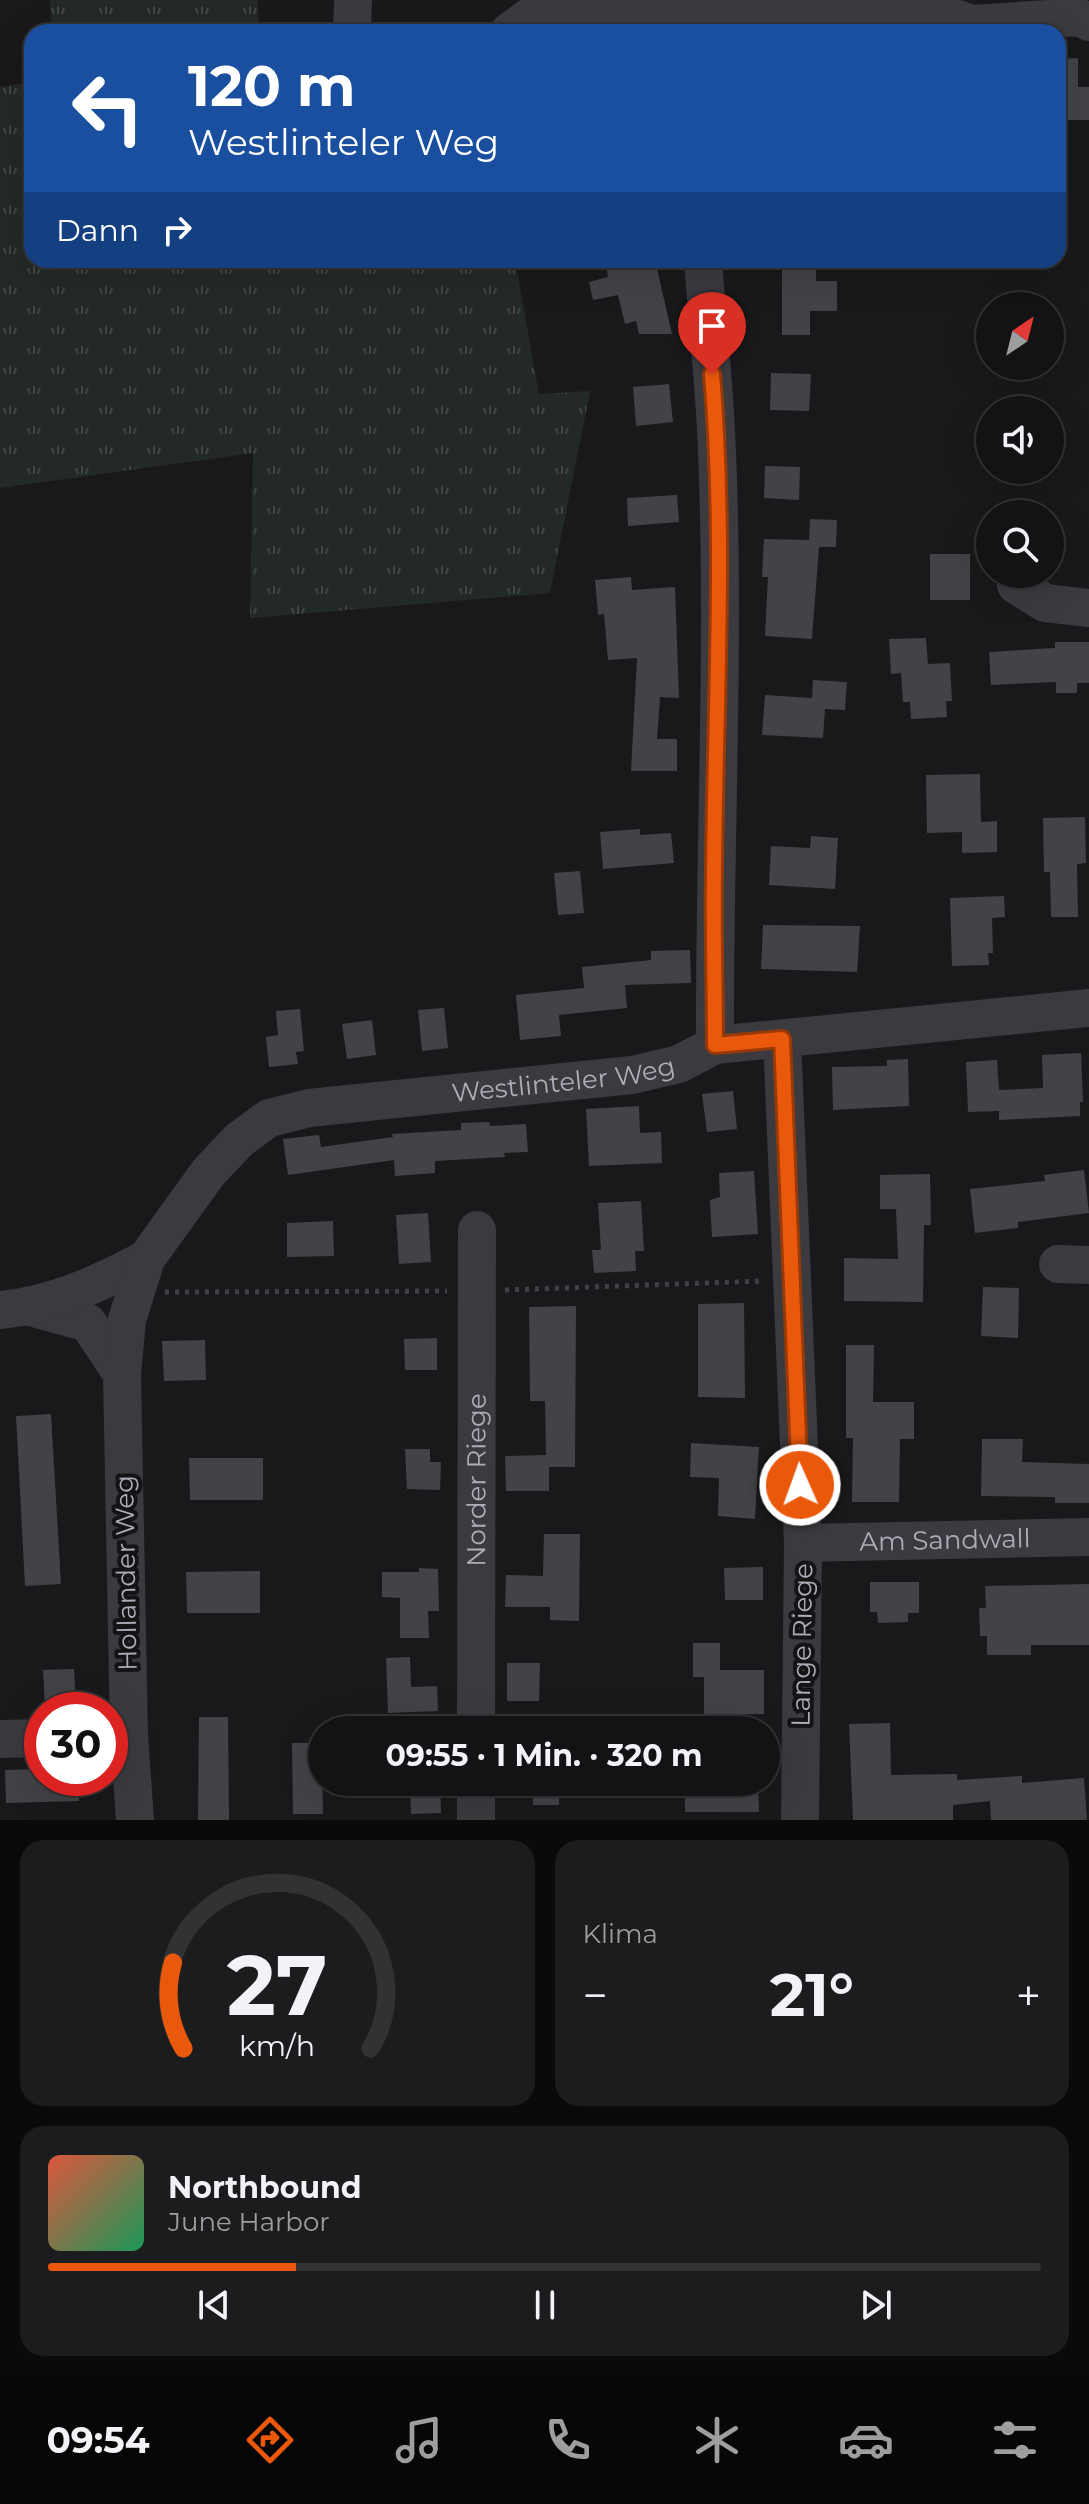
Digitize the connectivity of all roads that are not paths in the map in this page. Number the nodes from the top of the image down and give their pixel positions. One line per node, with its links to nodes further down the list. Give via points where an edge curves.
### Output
1 (353, 0): 5 (street)
2 (840, 4): 3 (street, via 926,8 972,24); 4 (street)
3 (1082, 13)
4 (701, 15): 6 (street, via 536,12)
5 (352, 24)
6 (520, 24)
7 (704, 268): 12 (street, via 716,431 720,704)
8 (1021, 588): 9 (street, via 1045,603)
9 (1089, 608)
10 (1089, 1008): 11 (street, Westlinteler Weg)
11 (782, 1039): 12 (street, Westlinteler Weg); 18 (street, Lange Riege)
12 (715, 1045): 14 (street, Westlinteler Weg, via 679,1064 632,1075 309,1108 269,1118 208,1173)
13 (477, 1230): 20 (street, Norder Riege)
14 (146, 1259): 15 (street, Westlinteler Weg, via 89,1289); 16 (street, Westlinteler Weg, via 127,1320)
15 (15, 1308): 16 (street, Westlinteler Weg, via 88,1323)
16 (122, 1374): 19 (street, Hollander Weg)
17 (1089, 1537): 18 (street, Am Sandwall)
18 (803, 1543): 27 (street, Lange Riege)
19 (120, 1692)
20 (476, 1716)
21 (24, 1738): 22 (street)
22 (0, 1739)
23 (128, 1781): 25 (street, Hollander Weg)
24 (476, 1796): 26 (street)
25 (135, 1820)
26 (476, 1820)
27 (800, 1820)

